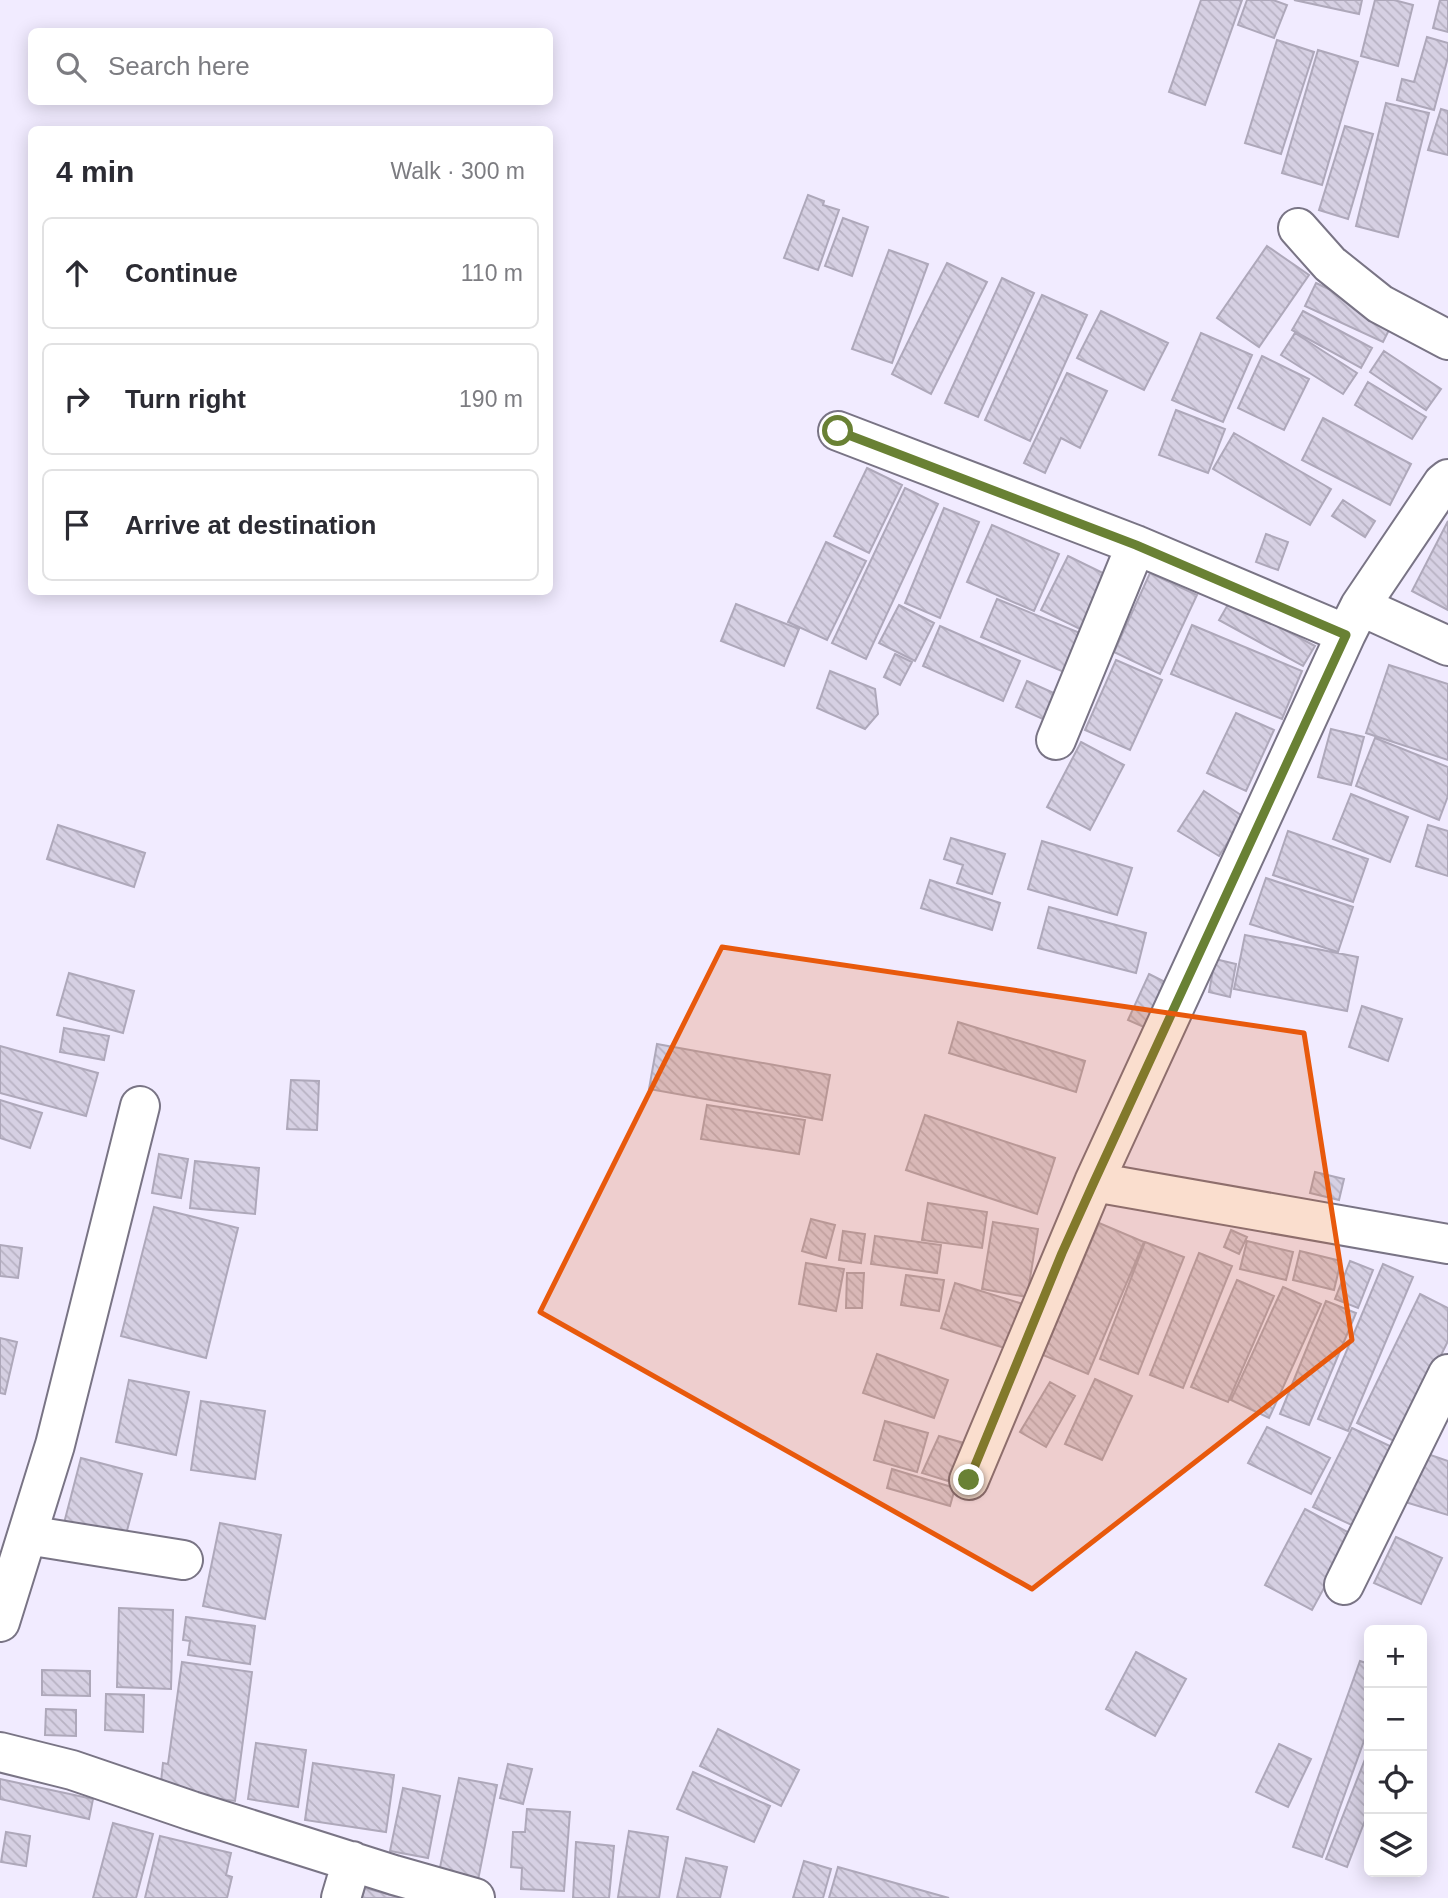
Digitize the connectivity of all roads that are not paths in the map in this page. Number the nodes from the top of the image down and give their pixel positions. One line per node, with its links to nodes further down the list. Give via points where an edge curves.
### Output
1 (1298, 228): 2 (street, via 1330,264 1380,304)
2 (1448, 340)
3 (838, 431): 5 (street)
4 (1448, 479): 6 (street)
5 (1136, 545): 6 (street); 8 (street)
6 (1353, 620): 7 (street); 10 (street)
7 (1448, 646)
8 (1056, 740)
9 (140, 1106): 14 (street, via 55,1445)
10 (1094, 1182): 11 (street); 13 (street)
11 (1448, 1244)
12 (1448, 1374): 16 (street)
13 (969, 1480)
14 (27, 1535): 15 (street); 17 (street)
15 (183, 1560)
16 (1344, 1586)
17 (0, 1622)
18 (0, 1752): 19 (street, via 72,1770)
19 (352, 1861): 20 (street); 21 (street)
20 (341, 1898)
21 (475, 1898)

